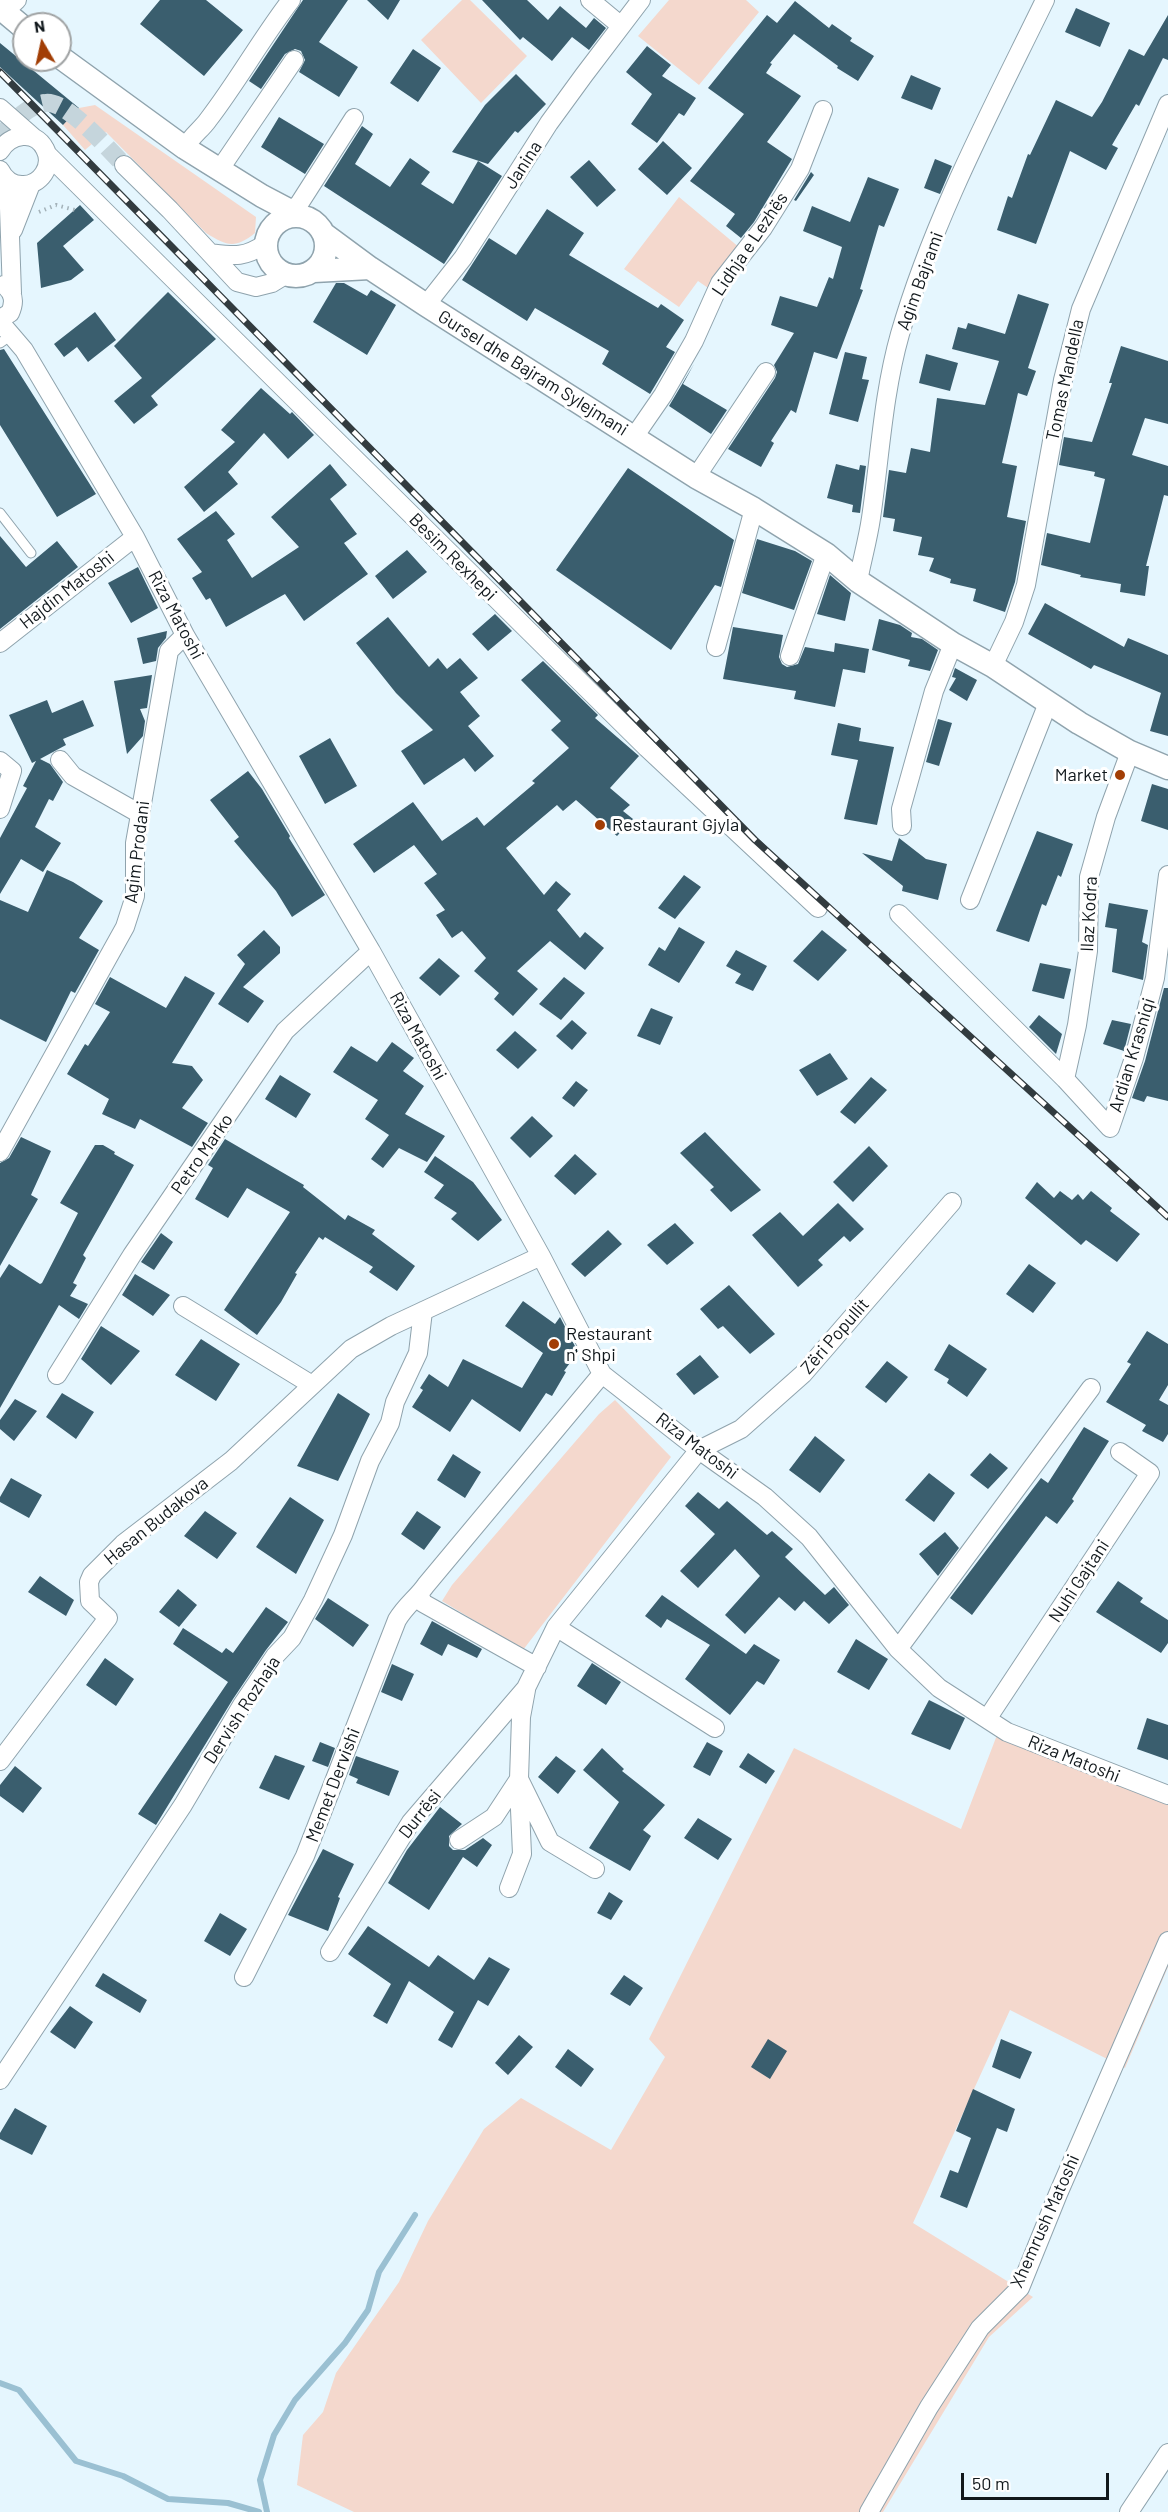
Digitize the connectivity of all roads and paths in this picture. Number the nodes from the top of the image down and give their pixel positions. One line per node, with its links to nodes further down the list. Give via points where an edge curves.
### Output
1 (291, 0): 13 (street, via 208,121)
2 (590, 0): 5 (street)
3 (641, 0): 5 (street, Janina)
4 (1045, 0): 41 (street, Agim Bajrami, via 926,257 900,334 886,397 871,520)
5 (620, 25): 31 (street, Janina, via 549,123 463,258)
6 (294, 60): 17 (street)
7 (72, 66): 13 (street)
8 (1168, 104): 47 (street, Tomas Mandella, via 1081,309 1063,380 1026,585)
9 (0, 108): 12 (street, Besim Rexhepi)
10 (823, 110): 34 (street, Lidhja e Lezhës, via 800,169 763,228 720,283 694,341)
11 (354, 118): 22 (street)
12 (33, 137): 14 (street, via 9,139); 15 (street, Besim Rexhepi)
13 (184, 148): 17 (street)
14 (0, 151)
15 (47, 154): 19 (street, via 47,166); 21 (street, Besim Rexhepi)
16 (124, 165): 26 (street)
17 (220, 169): 20 (street)
18 (4, 175): 19 (street, via 15,184); 25 (street)
19 (37, 180): 21 (street); 25 (street, via 16,219)
20 (262, 196): 22 (street); 24 (street)
21 (92, 201): 58 (street, Besim Rexhepi, via 647,748)
22 (295, 214): 23 (street, via 310,219); 24 (street)
23 (324, 234): 27 (street, Gursel dhe Bajram Sylejmani); 28 (street, via 325,254)
24 (269, 235): 26 (street, via 249,254); 29 (street, via 270,263)
25 (10, 241): 30 (street)
26 (210, 253): 29 (street, via 245,286 272,283)
27 (370, 268): 28 (street); 31 (street, Gursel dhe Bajram Sylejmani)
28 (314, 271): 29 (street, via 305,276)
29 (285, 275)
30 (5, 305): 32 (street); 32 (street)
31 (426, 305): 34 (street, Gursel dhe Bajram Sylejmani)
32 (24, 350): 38 (street, Riza Matoshi)
33 (766, 372): 35 (street)
34 (634, 437): 35 (street, Gursel dhe Bajram Sylejmani)
35 (696, 477): 36 (street, Gursel dhe Bajram Sylejmani)
36 (754, 509): 40 (street, Gursel dhe Bajram Sylejmani); 45 (street)
37 (0, 513): 39 (lane)
38 (135, 537): 42 (street, Riza Matoshi); 43 (street, Hajdin Matoshi)
39 (31, 553)
40 (826, 554): 41 (street, Gursel dhe Bajram Sylejmani); 46 (street)
41 (858, 581): 44 (street, Gursel dhe Bajram Sylejmani)
42 (185, 635): 54 (street, Agim Prodani, via 170,651); 60 (street, Riza Matoshi)
43 (0, 643)
44 (953, 644): 47 (street, Gursel dhe Bajram Sylejmani); 55 (street, via 934,691 901,809)
45 (716, 647)
46 (790, 656)
47 (993, 666): 48 (street, Gursel dhe Bajram Sylejmani)
48 (1048, 703): 49 (street, Gursel dhe Bajram Sylejmani); 57 (street)
49 (1130, 752): 52 (street, Gursel dhe Bajram Sylejmani); 61 (street, Ilaz Kodra, via 1089,877 1088,951)
50 (60, 760): 54 (street, via 73,776)
51 (0, 761): 53 (street, via 12,771)
52 (1168, 768)
53 (0, 809)
54 (140, 814): 62 (street, Agim Prodani, via 135,843 135,896 125,927)
55 (902, 826)
56 (1168, 875): 61 (street, Ardian Krasniqi, via 1155,978 1110,1128)
57 (970, 900)
58 (818, 908)
59 (899, 914): 61 (street)
60 (371, 951): 64 (street, Riza Matoshi); 68 (street, Petro Marko, via 285,1031 132,1255)
61 (1065, 1079)
62 (0, 1152)
63 (952, 1202): 71 (street, Zëri Popullit, via 803,1374 741,1429)
64 (541, 1256): 66 (street, Hasan Budakova); 67 (street, Riza Matoshi)
65 (183, 1306): 69 (street)
66 (423, 1311): 69 (street, Hasan Budakova, via 351,1349); 89 (street, Dervish Rozhaja, via 418,1353 313,1600 292,1638 242,1705 183,1805)
67 (603, 1374): 71 (street, Riza Matoshi); 73 (street, Memet Dervishi)
68 (57, 1375)
69 (312, 1385): 80 (street, Hasan Budakova, via 231,1461 123,1544 92,1575 88,1582 90,1601 108,1618)
70 (1091, 1388): 75 (street)
71 (699, 1450): 74 (street, Durrësi); 75 (street, Riza Matoshi, via 765,1497 809,1537)
72 (1120, 1452): 78 (street, Nuhi Gajtani, via 1150,1473)
73 (420, 1596): 76 (street, via 423,1603); 88 (street, Memet Dervishi, via 405,1605 397,1620 305,1856)
74 (556, 1627): 76 (street, Durrësi); 79 (street)
75 (898, 1649): 78 (street, Riza Matoshi, via 939,1688)
76 (537, 1667): 77 (street, Durrësi)
77 (526, 1689): 81 (street, Durrësi); 87 (street, Durrësi, via 411,1822)
78 (987, 1719): 82 (street, Riza Matoshi, via 1007,1732)
79 (715, 1728)
80 (0, 1761)
81 (519, 1779): 83 (street, via 494,1817); 84 (street, Durrësi, via 550,1842); 85 (street, Durrësi, via 522,1854)
82 (1168, 1796)
83 (459, 1840)
84 (595, 1869)
85 (509, 1888)
86 (1168, 1941): 91 (street, Xhemrush Matoshi, via 1020,2288 980,2328)
87 (330, 1952)
88 (244, 1977)
89 (0, 2080)
90 (1168, 2453): 92 (street)
91 (869, 2512)
92 (1129, 2512)

